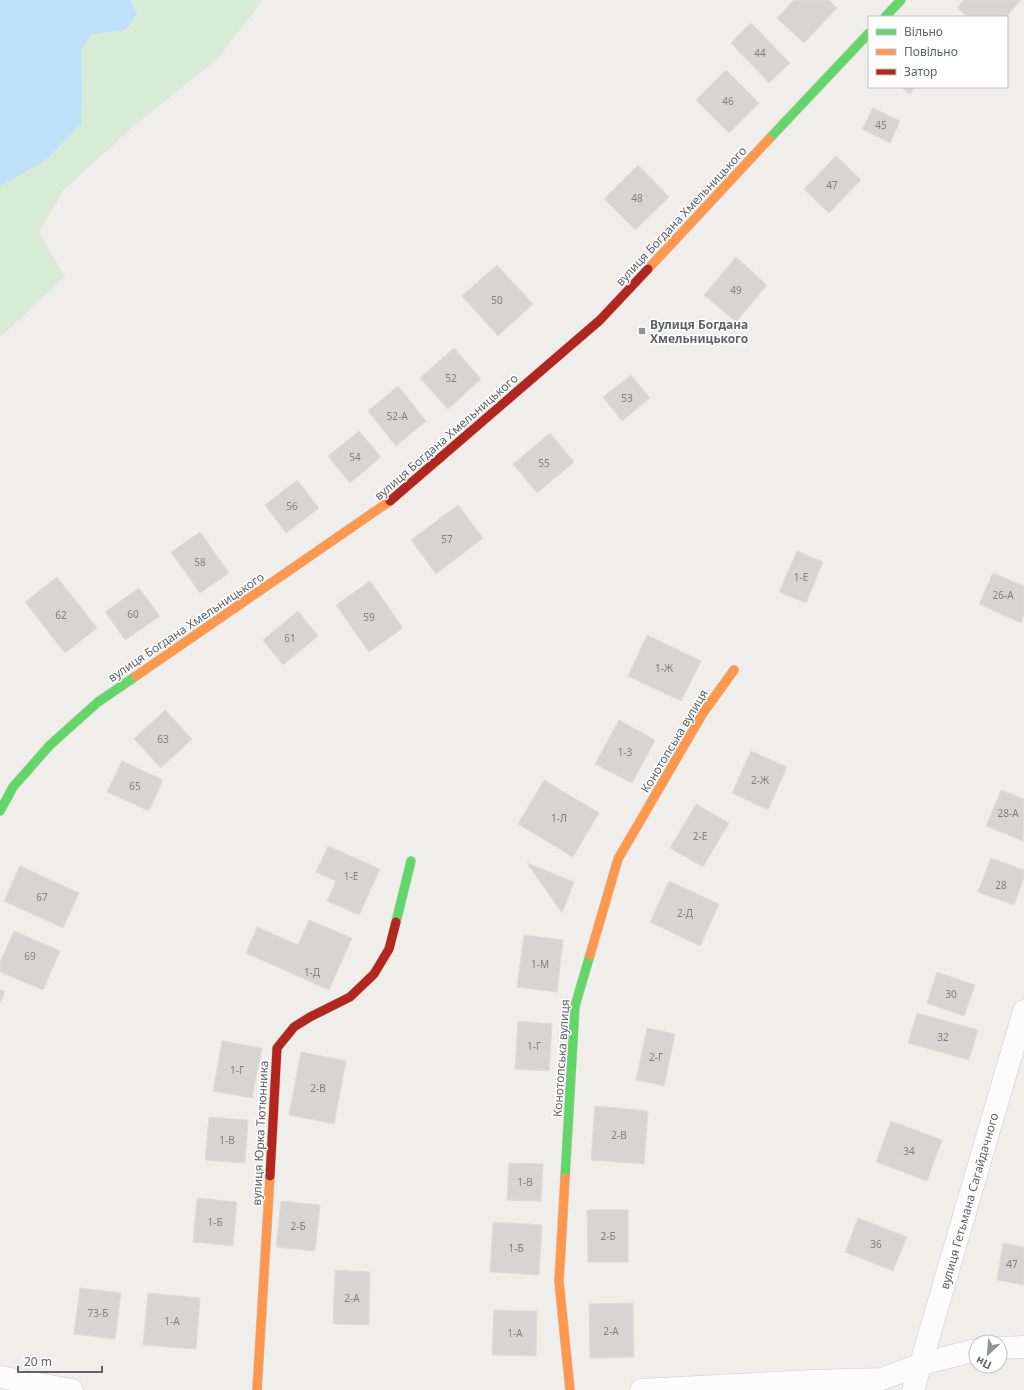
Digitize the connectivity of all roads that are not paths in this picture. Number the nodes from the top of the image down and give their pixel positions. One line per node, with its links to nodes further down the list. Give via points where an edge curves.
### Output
1 (900, 0): 2 (street)
2 (885, 16)
3 (868, 35): 5 (street, вулиця Богдана Хмельницького, via 600,320 384,506 98,702 50,745 13,787)
4 (734, 670): 15 (street, Конотопська вулиця, via 703,713 618,858 575,1006 559,1282)
5 (0, 811)
6 (411, 861): 14 (street, вулиця Юрка Тютюнника, via 389,949 374,974 350,998 294,1027 277,1048)
7 (1024, 1011): 11 (street, вулиця Гетьмана Сагайдачного)
8 (1024, 1347): 9 (street)
9 (1008, 1348)
10 (968, 1352): 11 (street)
11 (921, 1364): 16 (street, via 882,1379); 17 (street, вулиця Гетьмана Сагайдачного)
12 (0, 1377): 13 (street)
13 (70, 1390)
14 (257, 1390)
15 (570, 1390)
16 (641, 1390)
17 (913, 1390)

